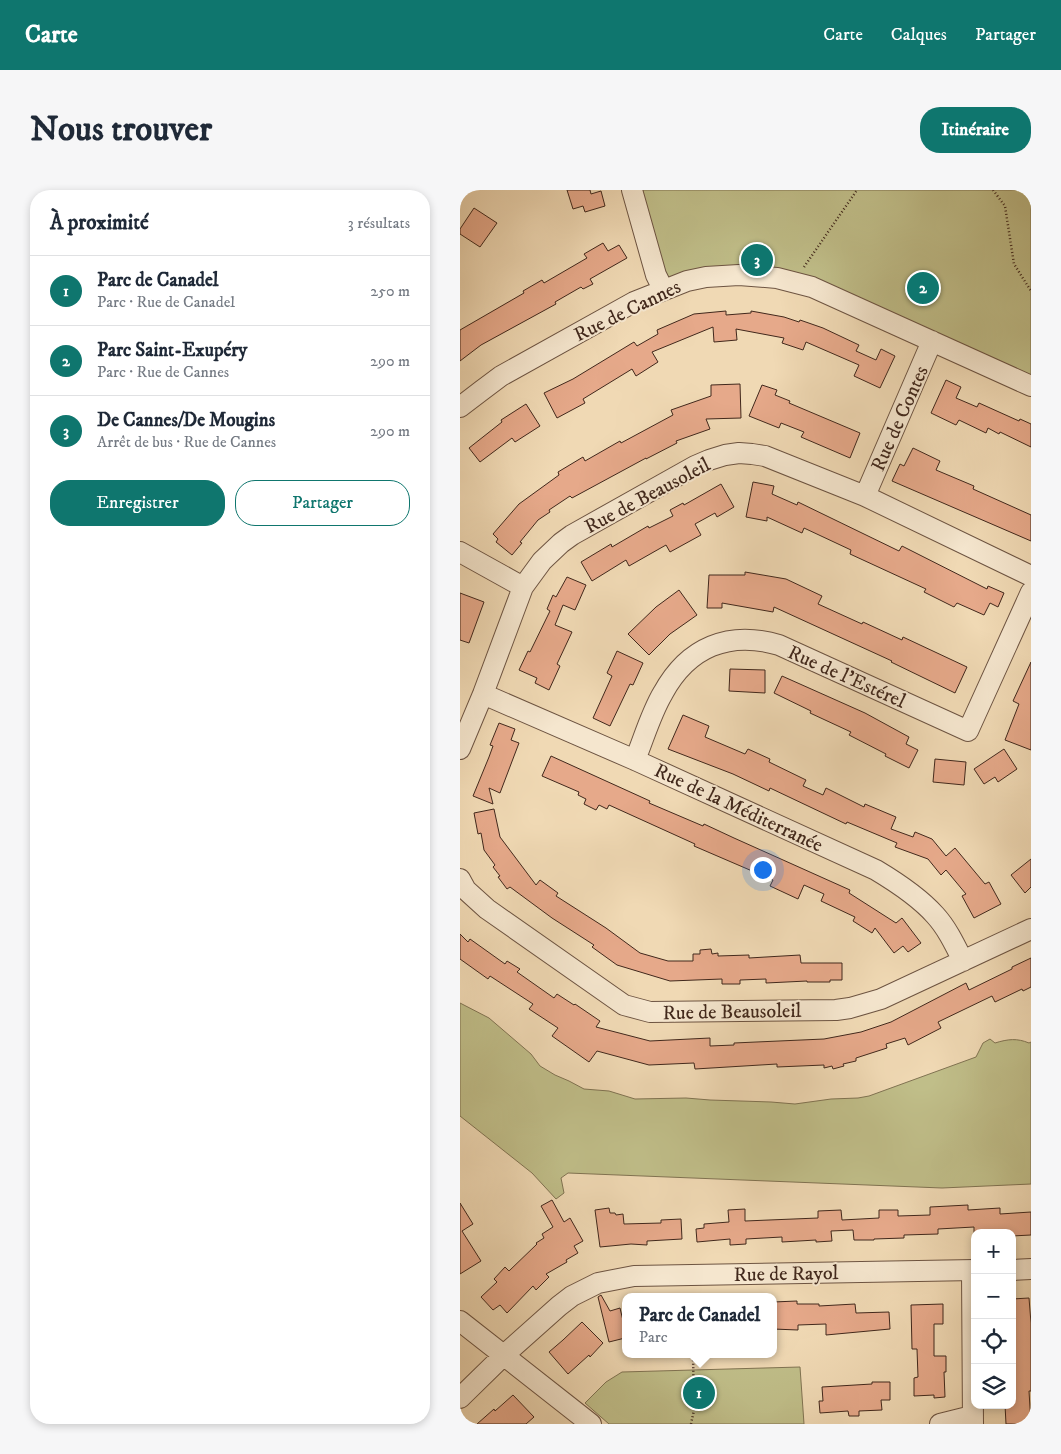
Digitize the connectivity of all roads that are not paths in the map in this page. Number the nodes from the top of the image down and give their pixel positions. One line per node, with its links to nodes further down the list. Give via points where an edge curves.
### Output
1 (632, 190): 2 (street, via 656,276)
2 (663, 290): 3 (street, Rue de Cannes, via 706,277 777,278 812,287); 5 (street, Rue de Cannes, via 634,302 501,376)
3 (932, 341): 4 (street, Rue de Cannes); 6 (street, Rue de Contes)
4 (1031, 386)
5 (460, 408)
6 (865, 496): 8 (street, Rue de Beausoleil); 9 (street, Rue de Beausoleil, via 765,456 725,455 696,466 561,543 542,561)
7 (460, 552): 9 (street)
8 (1031, 576)
9 (523, 587): 11 (street, Rue de Beausoleil)
10 (1031, 592): 13 (street, Rue de l'Estérel, via 968,731 779,645 736,639 706,648 670,680)
11 (484, 694): 12 (street, Rue de Beausoleil); 13 (street, Rue de la Méditerranée)
12 (460, 749)
13 (635, 760): 16 (street, Rue de la Méditerranée, via 876,870 900,885 934,914 953,939)
14 (460, 879): 16 (street, Rue de Beausoleil, via 466,890 487,909 624,1005 650,1012 850,1008 881,999)
15 (1031, 929): 16 (street, Rue de Beausoleil)
16 (963, 961)
17 (971, 1270): 22 (street, Rue de Rayol, via 634,1276 615,1279 598,1283 572,1296)
18 (1016, 1270): 19 (street)
19 (1031, 1270)
20 (973, 1274): 24 (street)
21 (460, 1321): 22 (street)
22 (504, 1355): 23 (street, Rue de Rayol); 25 (street)
23 (460, 1398)
24 (972, 1420): 26 (street)
25 (591, 1424)
26 (940, 1424)

